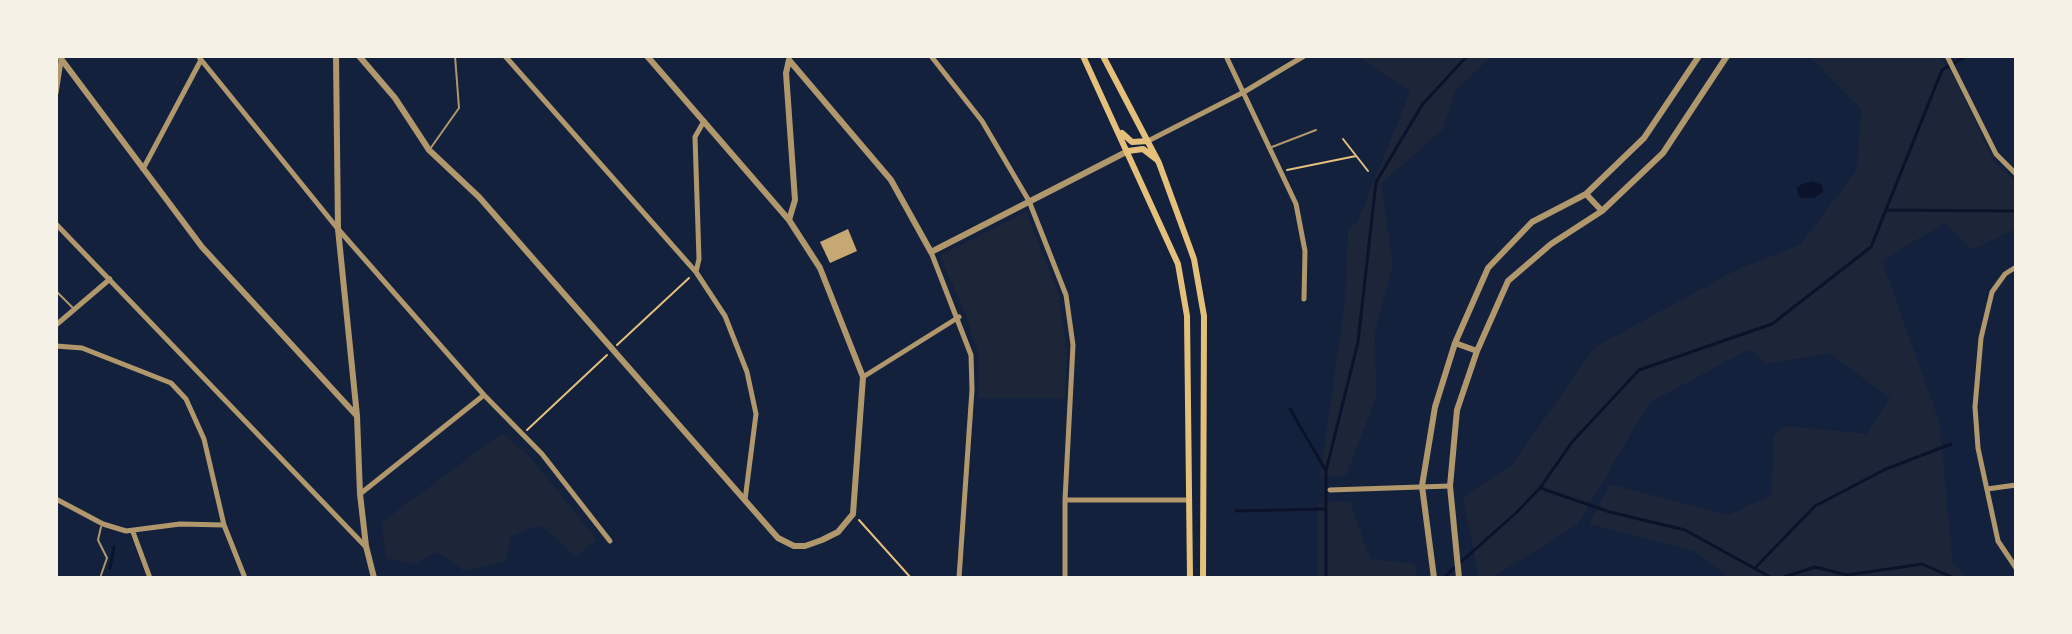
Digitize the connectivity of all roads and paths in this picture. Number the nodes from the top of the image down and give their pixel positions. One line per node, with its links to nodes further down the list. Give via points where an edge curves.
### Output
1 (336, 56): 38 (street)
2 (359, 56): 25 (street)
3 (455, 56): 25 (lane, via 459,108)
4 (505, 56): 41 (street)
5 (647, 56): 19 (street)
6 (931, 56): 34 (street, via 982,121)
7 (1083, 56): 20 (main road)
8 (1103, 56): 23 (main road)
9 (1226, 56): 17 (street)
10 (1304, 56): 17 (street)
11 (1699, 56): 33 (street, via 1644,138)
12 (1727, 56): 35 (street, via 1663,153)
13 (1947, 56): 32 (street, via 1996,154)
14 (200, 58): 29 (street); 38 (street)
15 (787, 58): 36 (street, via 795,200); 39 (street, via 891,180)
16 (59, 60): 18 (street); 29 (street)
17 (1244, 92): 23 (street); 24 (street)
18 (56, 93)
19 (704, 121): 36 (street); 41 (street, via 695,137)
20 (1117, 127): 23 (main road, via 1132,142); 26 (main road)
21 (1316, 130): 24 (lane)
22 (1343, 139): 27 (path)
23 (1148, 141): 28 (main road)
24 (1270, 148): 30 (street)
25 (429, 150): 51 (street, via 479,197)
26 (1128, 151): 28 (main road, via 1143,149); 34 (street); 67 (main road, via 1178,264 1187,316)
27 (1356, 156): 30 (path); 31 (path)
28 (1158, 161): 84 (main road, via 1194,259 1204,316)
29 (143, 170): 55 (street, via 202,247)
30 (1281, 171): 45 (street, via 1296,204 1305,251)
31 (1368, 171)
32 (2016, 174)
33 (1586, 194): 35 (street); 49 (street, via 1532,222 1488,268)
34 (1029, 201): 39 (street); 66 (street, via 1071,321)
35 (1602, 211): 52 (street, via 1508,281)
36 (789, 220): 53 (street, via 820,268)
37 (56, 224): 42 (street)
38 (338, 229): 54 (street); 55 (street)
39 (931, 252): 47 (street)
40 (2016, 267): 62 (street, via 1992,292 1981,338 1975,407)
41 (696, 272): 68 (street, via 725,316 747,372 756,414)
42 (110, 279): 46 (street); 74 (street)
43 (685, 281): 51 (path)
44 (56, 291): 46 (lane)
45 (1304, 299)
46 (74, 310): 48 (street)
47 (959, 317): 53 (street); 81 (street, via 972,366)
48 (56, 325)
49 (1455, 343): 52 (street); 60 (street, via 1435,407)
50 (56, 346): 71 (street, via 82,348 171,383 186,399 204,439)
51 (612, 350): 56 (path); 68 (street)
52 (1477, 351): 61 (street, via 1457,410)
53 (863, 377): 69 (street)
54 (484, 395): 56 (street); 64 (street)
55 (357, 416): 64 (street)
56 (523, 433): 73 (street)
57 (56, 442): 58 (lane)
58 (56, 451)
59 (2016, 485): 62 (street)
60 (1422, 486): 61 (street); 63 (street); 85 (street)
61 (1450, 486): 86 (street)
62 (1987, 489): 75 (street, via 1998,541)
63 (1330, 490)
64 (360, 494): 74 (street)
65 (56, 499): 70 (street)
66 (1065, 500): 67 (street); 82 (street)
67 (1187, 500): 83 (main road)
68 (745, 501): 69 (street, via 778,538 794,546 838,532)
69 (853, 514): 80 (path)
70 (103, 524): 72 (street); 76 (lane, via 97,538 107,558)
71 (224, 525): 72 (street, via 180,524); 78 (street)
72 (133, 532): 77 (street)
73 (610, 541)
74 (366, 546): 79 (street)
75 (2016, 568)
76 (100, 578)
77 (150, 578)
78 (245, 578)
79 (374, 578)
80 (911, 578)
81 (959, 578)
82 (1065, 578)
83 (1190, 578)
84 (1203, 578)
85 (1434, 578)
86 (1459, 578)

